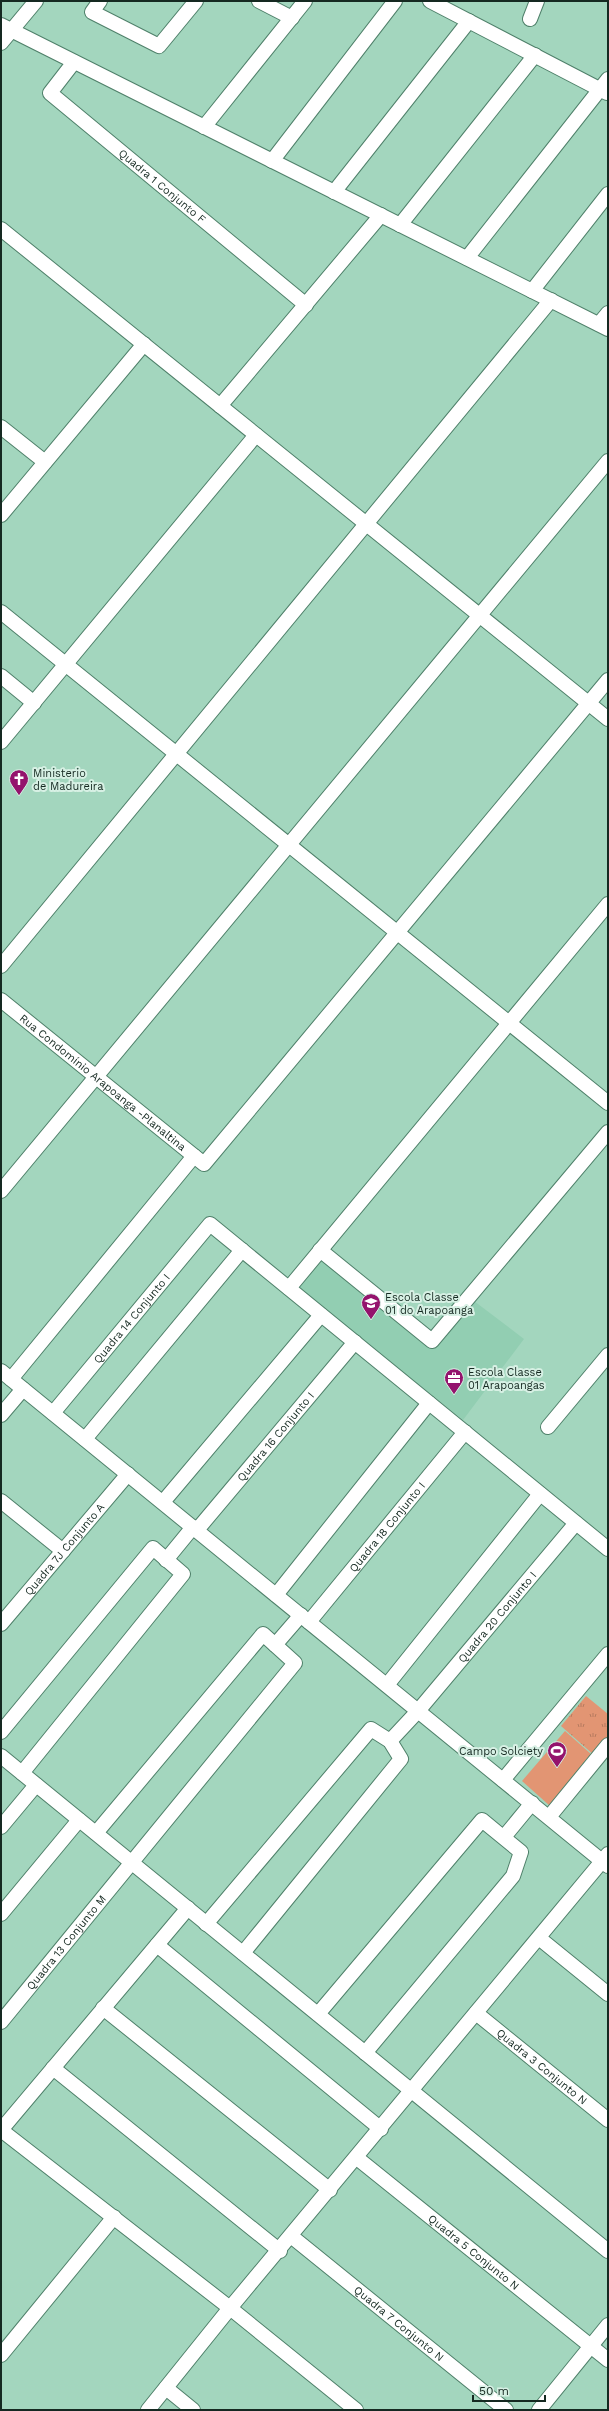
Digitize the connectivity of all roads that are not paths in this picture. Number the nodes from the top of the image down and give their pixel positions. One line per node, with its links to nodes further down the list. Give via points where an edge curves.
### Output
1 (36, 1): 12 (street)
2 (100, 1): 3 (street, via 92,12 160,46)
3 (196, 1)
4 (259, 1): 9 (street)
5 (306, 1): 9 (street)
6 (395, 1): 18 (street)
7 (430, 1): 11 (street)
8 (537, 1): 10 (street)
9 (292, 18): 17 (street)
10 (530, 19)
11 (469, 21): 14 (street); 19 (street)
12 (6, 28): 13 (street); 15 (street)
13 (1, 43)
14 (535, 55): 16 (street); 22 (street)
15 (74, 62): 17 (street); 27 (street, Quadra 1 Conjunto F, via 50,93)
16 (605, 87): 24 (street)
17 (204, 127): 18 (street)
18 (272, 161): 19 (street)
19 (334, 192): 21 (street)
20 (608, 194): 25 (street)
21 (381, 215): 22 (street); 27 (street)
22 (400, 225): 24 (street)
23 (1, 229): 30 (street)
24 (467, 258): 25 (street)
25 (532, 291): 26 (street)
26 (551, 300): 29 (street); 37 (street)
27 (306, 305): 31 (street)
28 (608, 313): 29 (street)
29 (604, 326)
30 (144, 344): 31 (street); 35 (street)
31 (220, 406): 33 (street)
32 (1, 427): 35 (street)
33 (256, 435): 37 (street); 40 (street)
34 (608, 461): 39 (street)
35 (45, 462): 36 (street)
36 (1, 515)
37 (366, 524): 39 (street); 47 (street)
38 (1, 612): 40 (street)
39 (480, 615): 44 (street); 48 (street)
40 (66, 664): 43 (street); 47 (street)
41 (1, 676): 43 (street)
42 (608, 680): 44 (street)
43 (34, 703): 46 (street)
44 (589, 703): 45 (street); 50 (street)
45 (608, 719)
46 (1, 742)
47 (176, 754): 48 (street); 51 (street)
48 (289, 845): 50 (street); 54 (street)
49 (608, 904): 53 (street)
50 (397, 933): 53 (street); 57 (street)
51 (1, 966)
52 (1, 1000): 54 (street, Rua Condomínio Arapoanga -Planaltina)
53 (509, 1023): 55 (street); 60 (street)
54 (96, 1077): 57 (street, Rua Condomínio Arapoanga -Planaltina); 58 (street)
55 (608, 1103)
56 (608, 1132): 60 (street, via 432,1341)
57 (199, 1160): 65 (street)
58 (1, 1191)
59 (242, 1250): 61 (street); 68 (street, Quadra 14 Conjunto I, via 210,1224); 72 (street)
60 (320, 1250): 61 (street)
61 (289, 1288): 62 (street)
62 (322, 1315): 63 (street); 76 (street)
63 (354, 1342): 67 (street); 78 (street, Quadra 16 Conjunto I)
64 (608, 1354): 70 (street)
65 (6, 1375): 66 (street)
66 (23, 1389): 68 (street); 69 (street)
67 (429, 1403): 71 (street); 82 (street)
68 (53, 1413): 72 (street)
69 (1, 1415)
70 (548, 1427)
71 (465, 1432): 74 (street); 83 (street, Quadra 18 Conjunto I)
72 (85, 1440): 73 (street)
73 (128, 1474): 76 (street); 80 (street, Quadra 7J Conjunto A)
74 (540, 1494): 77 (street); 87 (street)
75 (1, 1501): 80 (street)
76 (163, 1502): 78 (street)
77 (576, 1523): 79 (street); 88 (street, Quadra 20 Conjunto I)
78 (195, 1529): 81 (street, Quadra 16 Conjunto I); 82 (street)
79 (608, 1549)
80 (63, 1551): 84 (street, Quadra 7J Conjunto A)
81 (166, 1560): 89 (street, via 153,1548); 93 (street, via 183,1574)
82 (276, 1595): 83 (street)
83 (305, 1618): 85 (street, Quadra 18 Conjunto I); 87 (street)
84 (1, 1624)
85 (275, 1645): 100 (street, via 263,1634); 103 (street, Quadra 13 Conjunto M, via 295,1663)
86 (608, 1654): 94 (street)
87 (387, 1685): 88 (street)
88 (418, 1711): 90 (street, Quadra 20 Conjunto I); 94 (street)
89 (1, 1732)
90 (390, 1741): 106 (street, via 371,1729); 109 (street, via 401,1759)
91 (608, 1745): 97 (street)
92 (1, 1756): 93 (street)
93 (22, 1773): 95 (street)
94 (503, 1780): 96 (street)
95 (36, 1785): 98 (street); 99 (street)
96 (532, 1803): 97 (street); 101 (street)
97 (549, 1817): 102 (street)
98 (79, 1820): 100 (street); 105 (street)
99 (1, 1827)
100 (96, 1833): 103 (street)
101 (504, 1837): 113 (street, via 482,1820); 115 (street, via 521,1852 513,1876)
102 (606, 1860): 107 (street)
103 (131, 1862): 104 (street); 114 (street, Quadra 13 Conjunto M)
104 (188, 1908): 106 (street); 108 (street)
105 (1, 1914)
106 (206, 1924): 109 (street)
107 (538, 1938): 110 (street); 112 (street)
108 (157, 1945): 111 (street); 119 (street)
109 (243, 1953): 113 (street)
110 (608, 1994)
111 (103, 2008): 116 (street); 122 (street)
112 (476, 2013): 117 (street); 118 (street, Quadra 3 Conjunto N)
113 (318, 2014): 115 (street)
114 (1, 2022)
115 (365, 2053): 117 (street)
116 (53, 2068): 120 (street); 125 (street)
117 (412, 2091): 119 (street); 126 (street)
118 (608, 2120)
119 (381, 2129): 121 (street)
120 (1, 2130): 123 (street)
121 (357, 2158): 122 (street); 129 (street, Quadra 5 Conjunto N)
122 (330, 2190): 124 (street)
123 (114, 2217): 127 (street); 130 (street)
124 (291, 2236): 125 (street); 136 (street, Quadra 7 Conjunto N)
125 (280, 2251): 127 (street)
126 (608, 2252)
127 (230, 2308): 132 (street); 135 (street)
128 (608, 2325): 129 (street)
129 (591, 2346): 131 (street, Quadra 5 Conjunto N); 137 (street)
130 (1, 2355)
131 (608, 2360)
132 (166, 2388): 133 (street); 134 (street)
133 (148, 2410)
134 (193, 2410)
135 (356, 2410)
136 (506, 2410)
137 (539, 2410)

